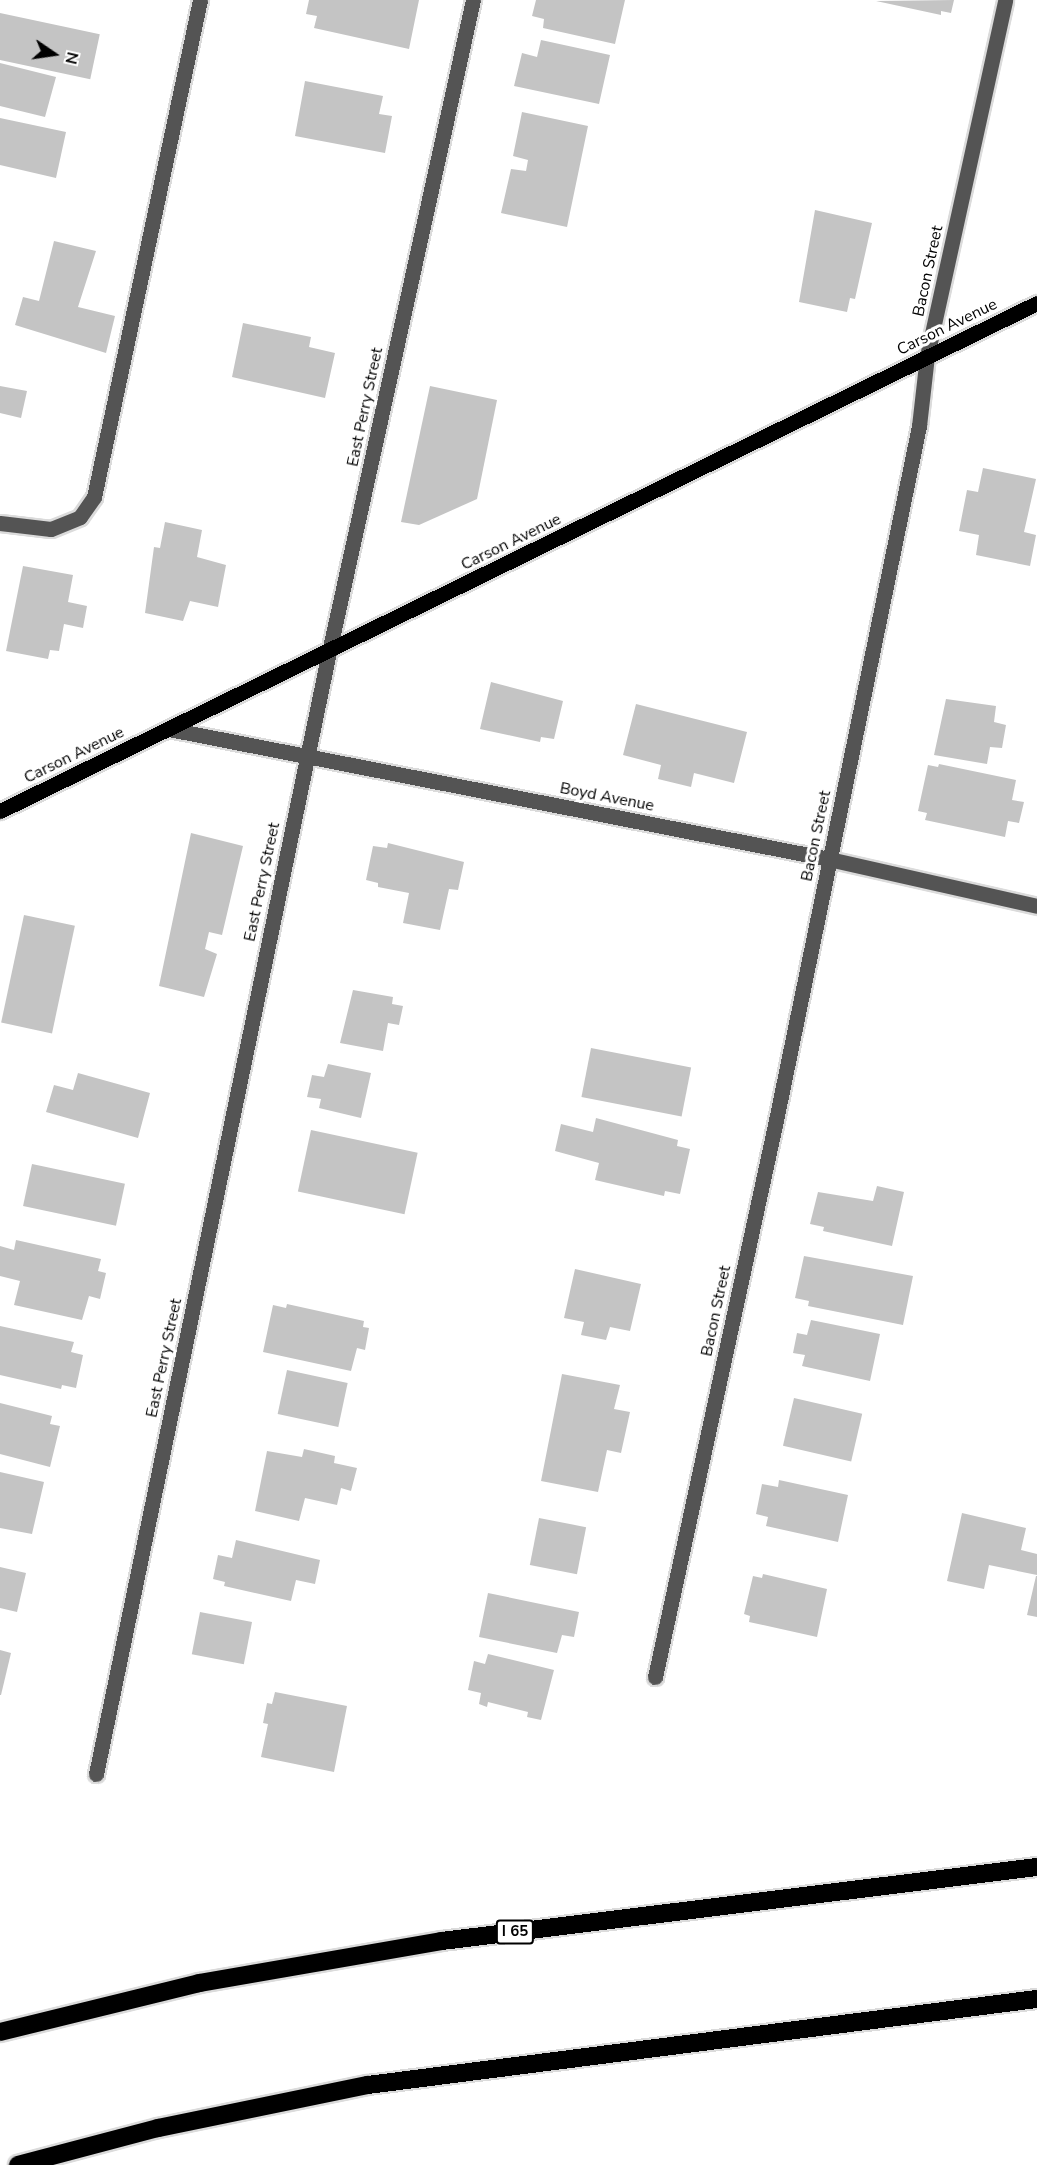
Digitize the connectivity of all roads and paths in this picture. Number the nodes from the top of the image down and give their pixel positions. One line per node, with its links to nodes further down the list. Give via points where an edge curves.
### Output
1 (200, 0): 6 (street, via 94,497 80,517 51,529)
2 (473, 0): 7 (street, East Perry Street)
3 (1005, 0): 5 (street, Bacon Street)
4 (1037, 303): 5 (main road, Carson Avenue)
5 (927, 356): 7 (main road, Carson Avenue); 11 (street, Bacon Street, via 919,426)
6 (0, 523)
7 (329, 652): 8 (main road, Carson Avenue); 9 (street, East Perry Street)
8 (169, 729): 9 (street, Boyd Avenue); 10 (main road, Carson Avenue)
9 (307, 756): 11 (street, Boyd Avenue); 14 (street, East Perry Street)
10 (0, 811)
11 (829, 859): 12 (street, Boyd Avenue); 13 (street, Bacon Street)
12 (1037, 906)
13 (655, 1677)
14 (96, 1774)
15 (1037, 1867): 17 (highway, I 65, via 442,1941 199,1983)
16 (1037, 1999): 18 (highway, via 368,2085 158,2128)
17 (0, 2032)
18 (18, 2165)

